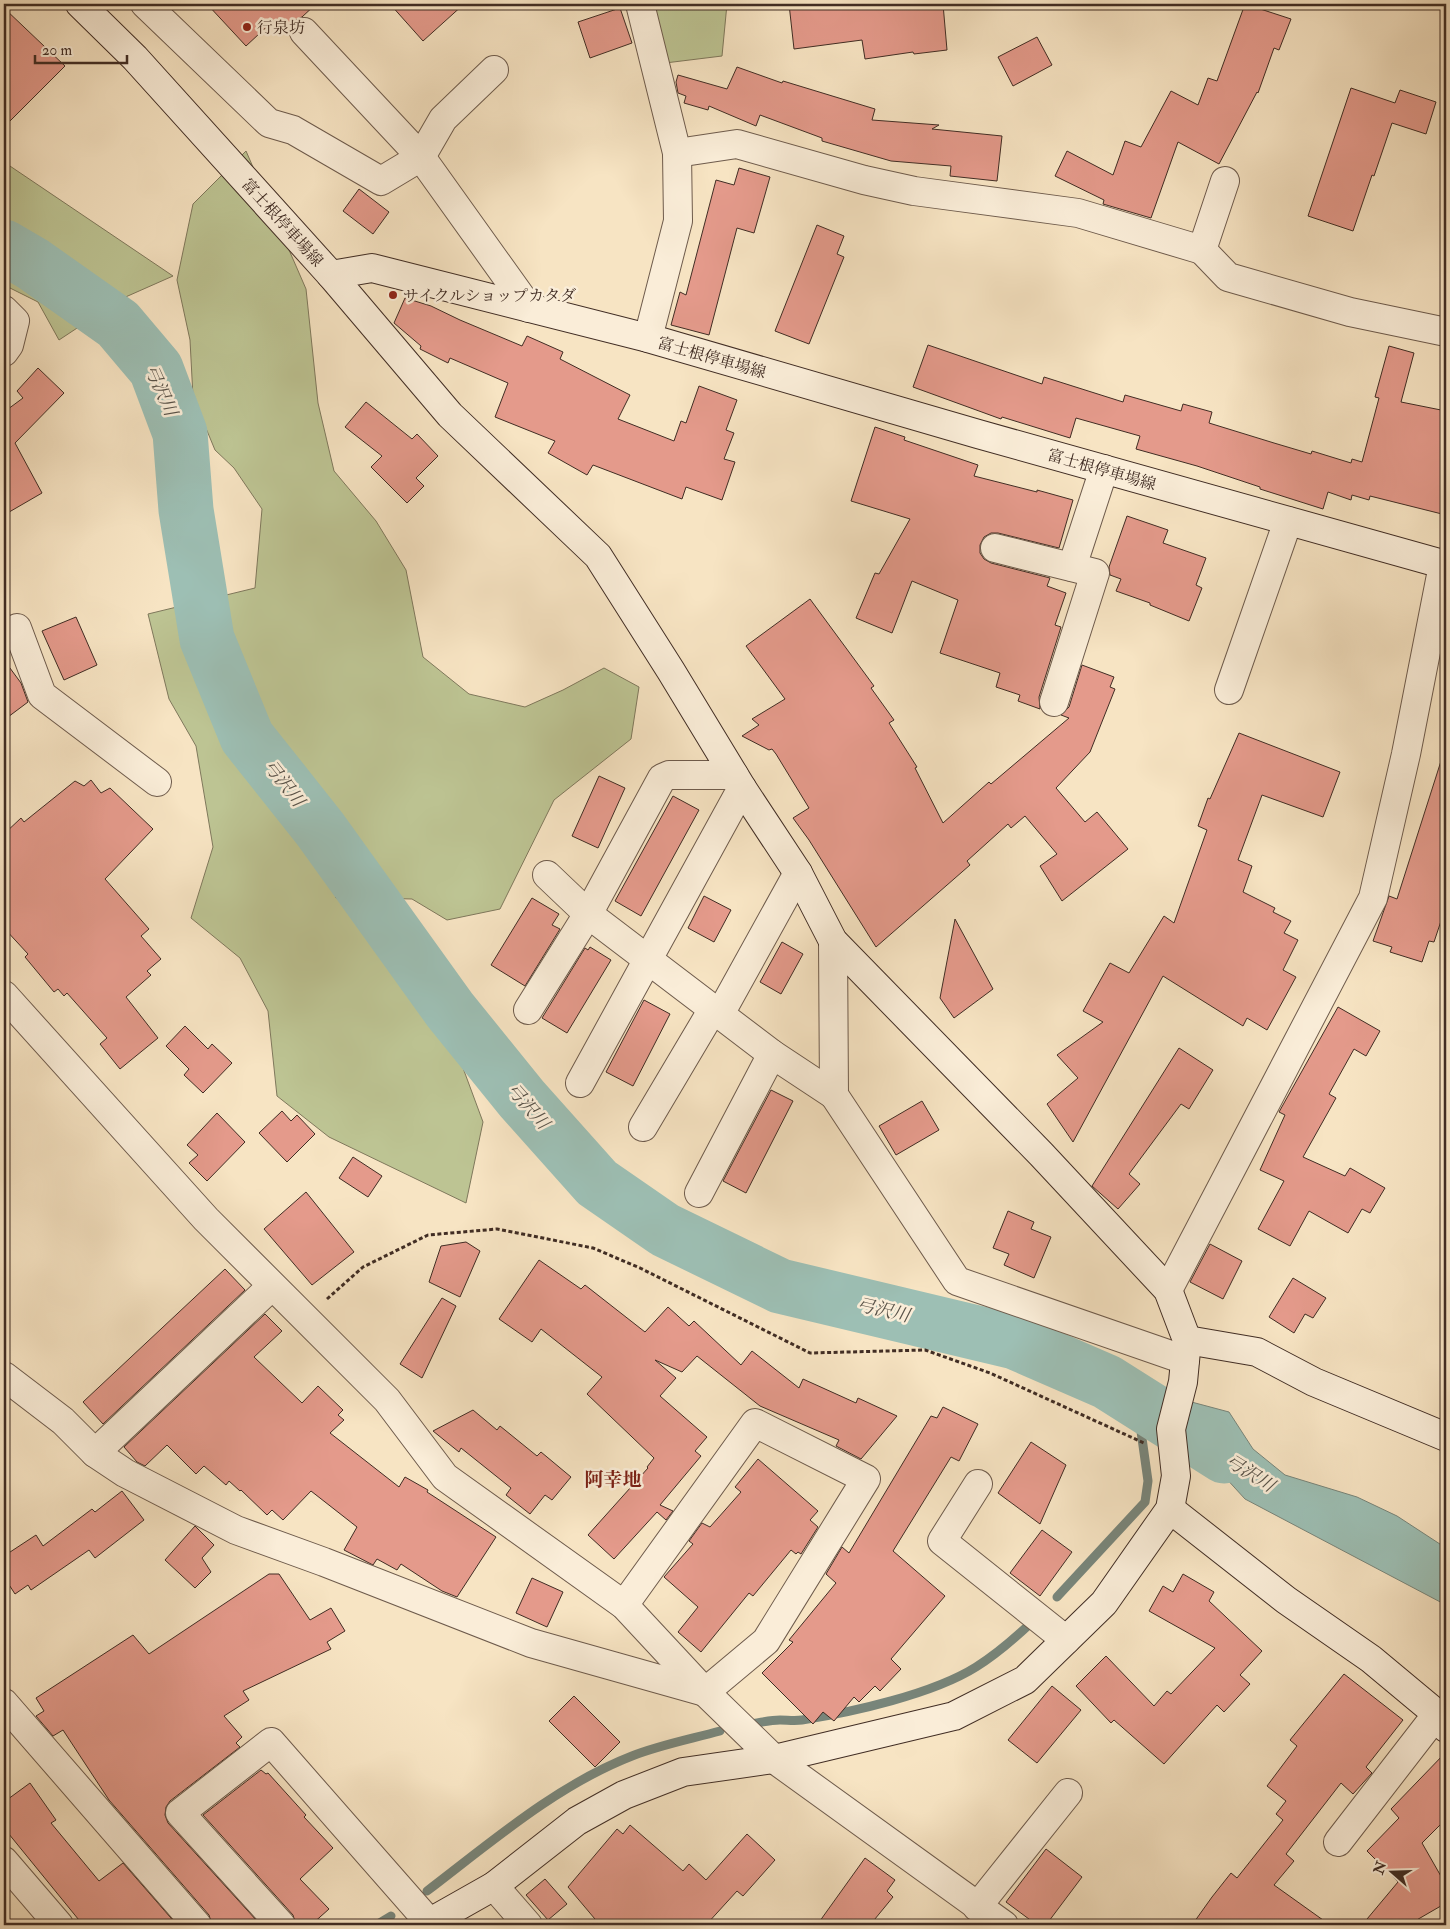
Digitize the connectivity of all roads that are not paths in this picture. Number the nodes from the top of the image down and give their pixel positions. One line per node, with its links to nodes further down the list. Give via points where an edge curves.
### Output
1 (80, 4): 10 (street, 富士根停車場線, via 135,58)
2 (145, 4): 7 (street, via 270,123 293,130 382,181)
3 (640, 4): 6 (street)
4 (304, 32): 7 (street)
5 (494, 70): 7 (street, via 443,119)
6 (677, 153): 9 (street, via 737,144 914,191 1078,213); 14 (street, via 678,221)
7 (421, 157): 11 (street)
8 (1225, 181): 9 (street)
9 (1202, 250): 13 (street, via 1228,277 1350,312)
10 (331, 275): 11 (street, 富士根停車場線, via 372,268); 24 (street, via 450,415 598,556)
11 (529, 308): 14 (street, 富士根停車場線)
12 (4, 310): 15 (street, via 15,321)
13 (1446, 332)
14 (648, 338): 16 (street, 富士根停車場線)
15 (4, 352)
16 (1104, 469): 17 (street, 富士根停車場線); 20 (street)
17 (1288, 521): 19 (street, 富士根停車場線); 22 (street)
18 (995, 548): 20 (street)
19 (1445, 565): 40 (street, via 1373,898)
20 (1072, 567): 23 (street, via 1095,573)
21 (4, 635): 25 (street, via 17,628 42,695)
22 (1229, 690)
23 (1054, 702)
24 (738, 781): 26 (street); 28 (street, via 669,774 662,778); 30 (street)
25 (157, 782)
26 (798, 873): 29 (street); 33 (street)
27 (547, 875): 28 (street)
28 (588, 914): 30 (street); 32 (street)
29 (833, 941): 36 (street); 40 (street, via 1041,1154)
30 (649, 959): 33 (street); 35 (street)
31 (4, 995): 39 (street, via 206,1219)
32 (528, 1010)
33 (716, 1011): 34 (street); 37 (street)
34 (772, 1054): 36 (street); 38 (street)
35 (580, 1083)
36 (834, 1095): 41 (street, via 958,1281)
37 (643, 1127)
38 (699, 1193)
39 (272, 1286): 44 (street); 47 (street, via 387,1400 444,1477)
40 (1168, 1290): 41 (street)
41 (1185, 1361): 43 (street, via 1258,1352 1314,1382); 46 (street, via 1171,1429 1176,1476)
42 (4, 1376): 44 (street, via 63,1421)
43 (1446, 1437)
44 (95, 1453): 49 (street, via 125,1473 236,1530 531,1643)
45 (978, 1484): 48 (street, via 942,1540)
46 (1170, 1509): 48 (street, via 1104,1603); 51 (street, via 1286,1600 1371,1659)
47 (624, 1605): 49 (street); 49 (street, via 755,1423 866,1479 766,1641)
48 (1066, 1640): 52 (street, via 1025,1680 954,1716)
49 (705, 1692): 52 (street)
50 (4, 1703): 60 (street)
51 (1442, 1721): 54 (street)
52 (774, 1759): 56 (street, via 683,1772 624,1795 577,1821); 57 (street)
53 (1068, 1793): 57 (street)
54 (1338, 1842)
55 (4, 1861): 59 (street)
56 (494, 1886): 58 (street); 62 (street)
57 (977, 1907): 63 (street)
58 (427, 1924): 61 (street, via 271,1742 180,1813)
59 (59, 1925)
60 (197, 1925)
61 (281, 1925)
62 (528, 1925)
63 (1004, 1925)

